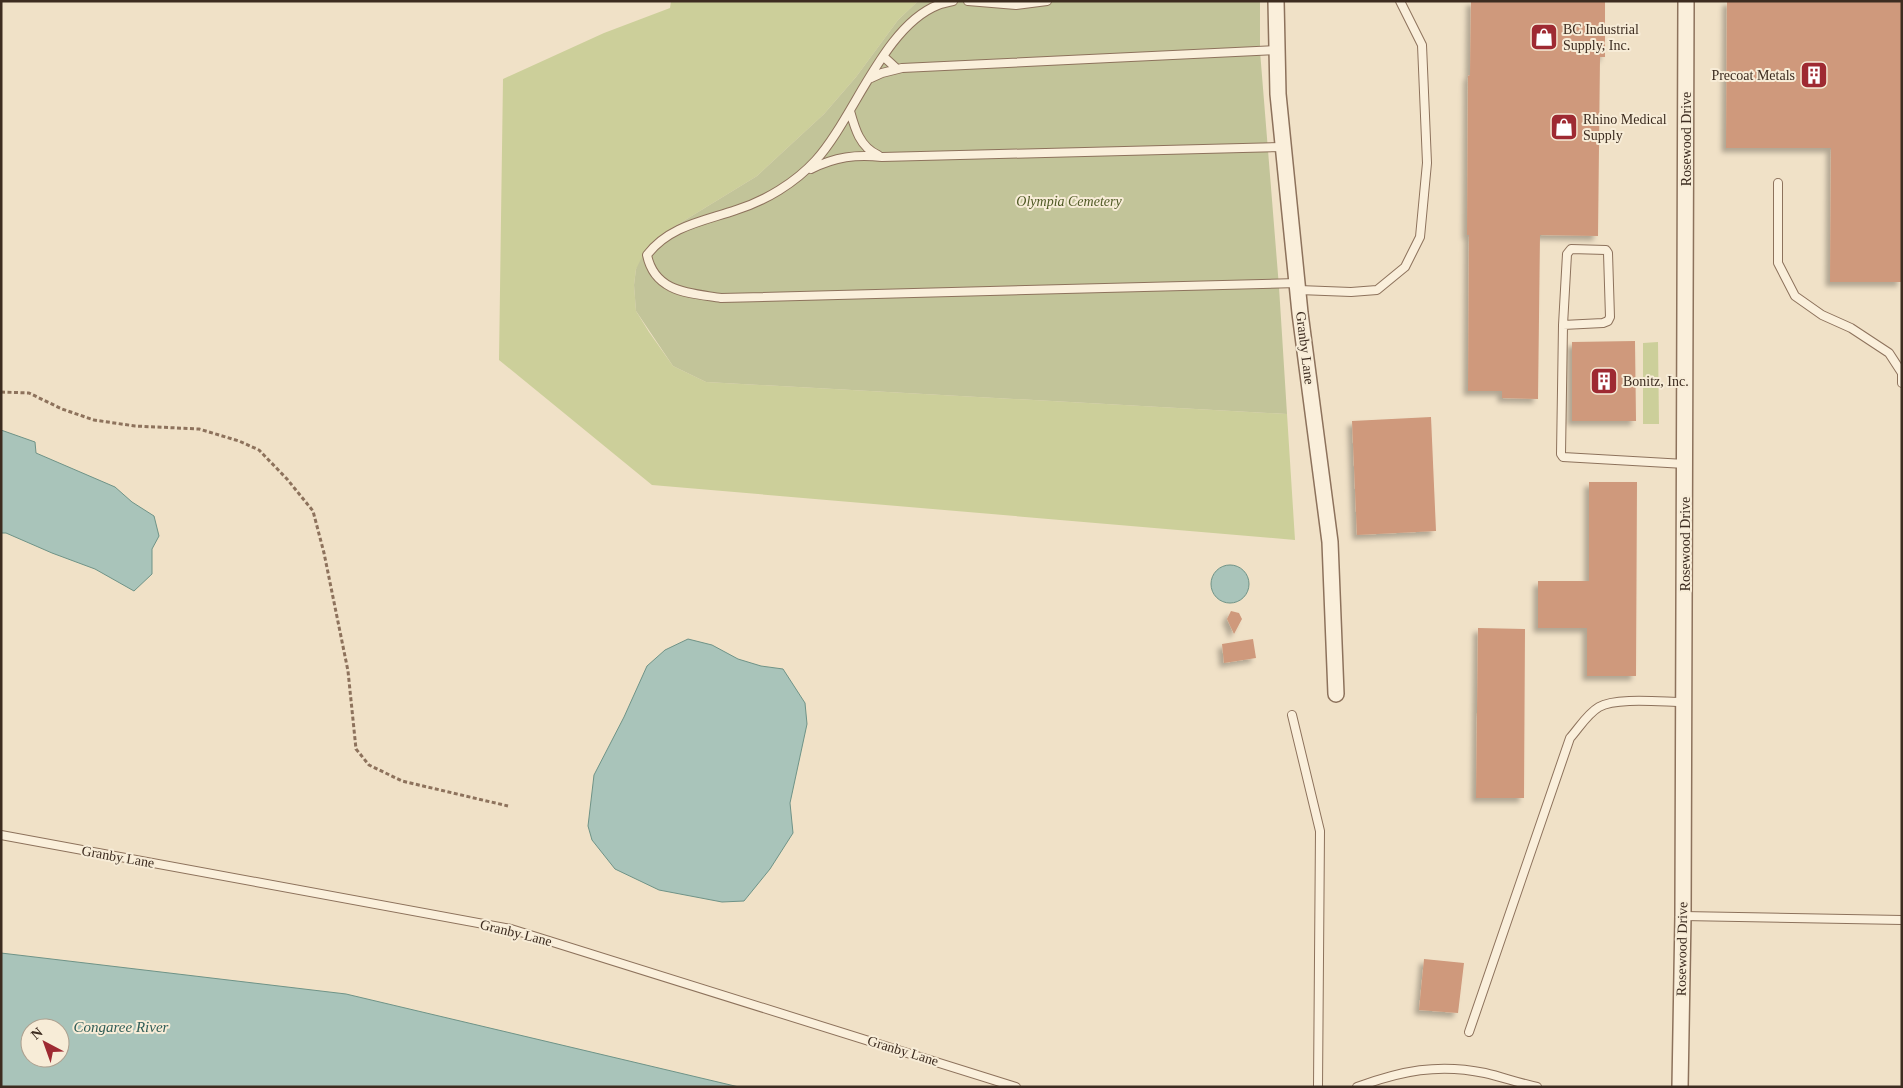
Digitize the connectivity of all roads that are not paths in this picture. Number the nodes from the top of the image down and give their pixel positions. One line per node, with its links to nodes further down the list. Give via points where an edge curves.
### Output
1 (953, 1): 8 (lane, via 938,5 906,27)
2 (968, 1): 3 (lane, via 1016,5)
3 (1047, 1)
4 (1276, 1): 7 (street, Granby Lane)
5 (1400, 1): 16 (lane, via 1422,45 1427,163 1420,237 1405,267 1377,290 1351,292)
6 (1686, 1): 19 (street, Rosewood Drive)
7 (1277, 50): 9 (lane); 12 (street, Granby Lane)
8 (884, 57): 9 (lane); 10 (lane)
9 (897, 69): 10 (lane)
10 (871, 78): 11 (lane)
11 (850, 110): 13 (lane, via 861,140 870,151); 14 (lane, via 816,160)
12 (1284, 147): 13 (lane); 16 (street, Granby Lane)
13 (882, 156): 14 (lane, via 843,156)
14 (802, 173): 16 (lane, via 766,198 672,232 647,255 649,265 675,290 722,298)
15 (1778, 183): 18 (lane, via 1778,263 1795,296 1889,353 1902,373)
16 (1298, 287): 20 (street, Granby Lane, via 1330,542)
17 (1563, 325): 17 (lane, via 1568,251 1606,250 1608,321); 19 (lane, via 1563,457)
18 (1902, 383)
19 (1685, 464): 21 (street, Rosewood Drive)
20 (1336, 694)
21 (1684, 702): 24 (street, Rosewood Drive); 26 (lane, via 1611,702 1586,718 1570,738)
22 (1292, 715): 28 (lane, via 1320,831)
23 (1, 835): 27 (lane, Granby Lane, via 511,929)
24 (1683, 916): 25 (lane); 31 (street, Rosewood Drive)
25 (1902, 920)
26 (1469, 1032)
27 (1016, 1087)
28 (1318, 1087)
29 (1357, 1087): 30 (lane, via 1419,1069 1449,1068)
30 (1537, 1087)
31 (1680, 1087)

